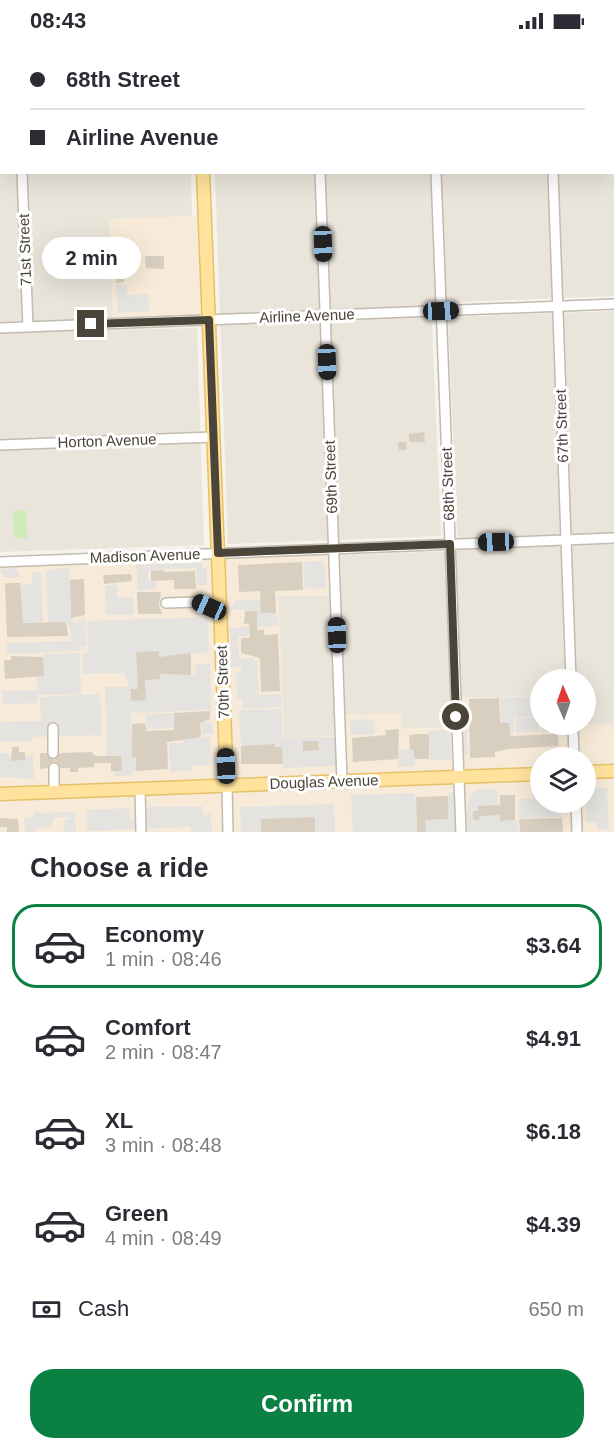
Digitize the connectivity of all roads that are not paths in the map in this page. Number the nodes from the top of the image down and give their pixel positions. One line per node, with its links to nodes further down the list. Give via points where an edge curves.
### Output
1 (22, 174): 11 (street, 71st Street)
2 (203, 174): 10 (main road, 70th Street)
3 (320, 174): 9 (street, 69th Street)
4 (436, 174): 8 (street, 68th Street)
5 (552, 174): 7 (street, 67th Street)
6 (614, 304): 7 (street, Airline Avenue)
7 (557, 307): 8 (street, Airline Avenue); 16 (street, 67th Street)
8 (441, 311): 9 (street, Airline Avenue); 17 (street, 68th Street)
9 (326, 316): 10 (street, Airline Avenue); 18 (street, 69th Street)
10 (209, 320): 11 (street, Airline Avenue); 13 (main road, 70th Street)
11 (28, 327): 12 (street, Airline Avenue)
12 (0, 328)
13 (213, 437): 14 (street, Horton Avenue); 19 (main road, 70th Street)
14 (0, 445)
15 (614, 538): 16 (street, Madison Avenue)
16 (566, 540): 17 (street, Madison Avenue); 23 (street, 67th Street)
17 (450, 544): 18 (street, Madison Avenue); 30 (street, 68th Street)
18 (334, 549): 19 (street, Madison Avenue); 31 (street, 69th Street)
19 (218, 553): 20 (street, Madison Avenue); 22 (main road, 70th Street)
20 (0, 562)
21 (166, 603): 22 (street, via 198,602)
22 (220, 612): 32 (main road, 70th Street)
23 (571, 669)
24 (53, 728): 25 (street)
25 (53, 753)
26 (54, 768): 34 (street)
27 (614, 771): 28 (main road)
28 (596, 772)
29 (530, 774): 30 (main road, Douglas Avenue)
30 (458, 777): 31 (main road, Douglas Avenue); 39 (street, 68th Street)
31 (342, 781): 32 (main road, Douglas Avenue)
32 (227, 786): 33 (main road, Douglas Avenue); 38 (street, 70th Street)
33 (140, 789): 34 (main road, Douglas Avenue); 37 (street)
34 (54, 792): 35 (main road, Douglas Avenue)
35 (0, 794)
36 (576, 813): 40 (street)
37 (141, 832)
38 (228, 832)
39 (460, 832)
40 (577, 832)

